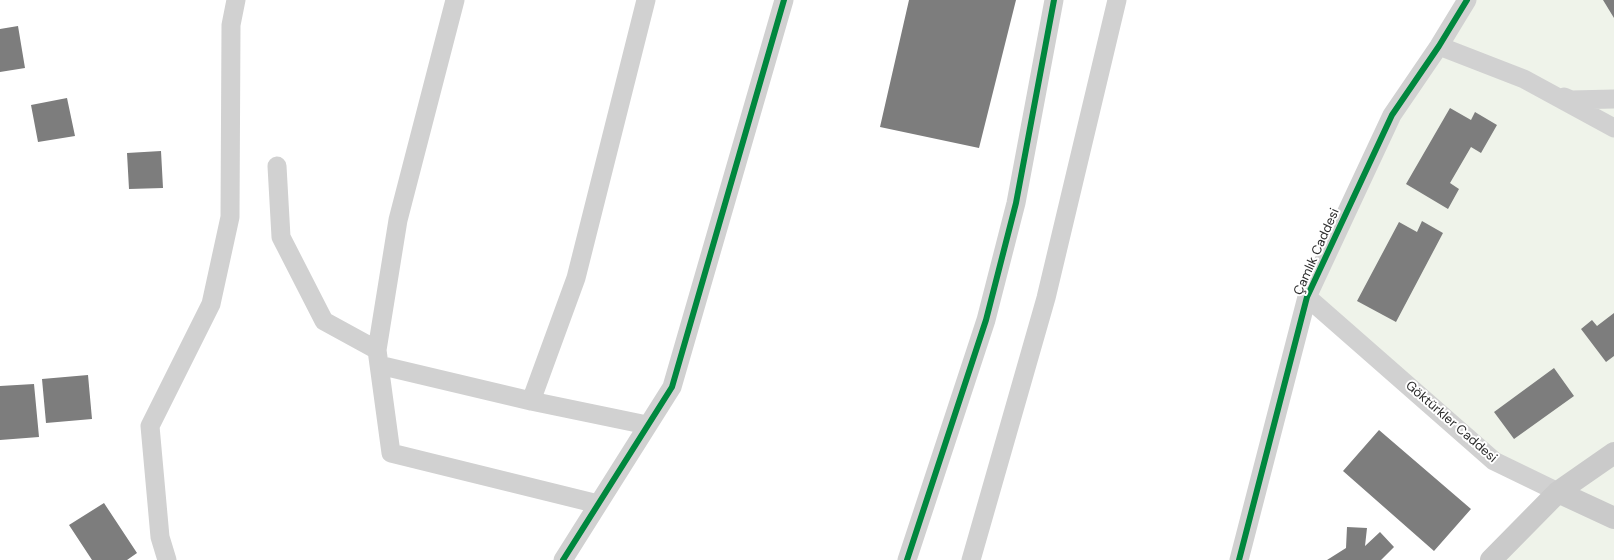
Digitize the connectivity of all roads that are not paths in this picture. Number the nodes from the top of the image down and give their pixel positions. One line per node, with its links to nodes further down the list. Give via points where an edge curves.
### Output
1 (236, 0): 21 (street, via 231,24 230,217 211,304 150,426 160,537)
2 (455, 0): 14 (street, via 398,220)
3 (646, 0): 15 (street, via 576,278)
4 (784, 0): 16 (street, via 672,387)
5 (1054, 0): 23 (street, via 1016,203 986,320)
6 (1117, 0): 24 (street, via 1046,298)
7 (1466, 0): 8 (street, Çamlık Caddesi)
8 (1439, 46): 9 (street); 13 (street, Çamlık Caddesi, via 1392,115)
9 (1524, 79): 10 (street, via 1571,100); 11 (street)
10 (1614, 99)
11 (1614, 128)
12 (277, 166): 14 (street, via 281,237 324,321)
13 (1307, 296): 18 (street, Göktürkler Caddesi, via 1494,461); 25 (street, Çamlık Caddesi)
14 (378, 357): 15 (street); 19 (street, via 391,453)
15 (532, 400): 16 (street)
16 (647, 425): 19 (street)
17 (1614, 453): 18 (street)
18 (1558, 492): 20 (street, Göktürkler Caddesi); 26 (street)
19 (598, 504): 22 (street)
20 (1614, 518)
21 (167, 560)
22 (563, 560)
23 (907, 560)
24 (971, 560)
25 (1239, 560)
26 (1491, 560)

